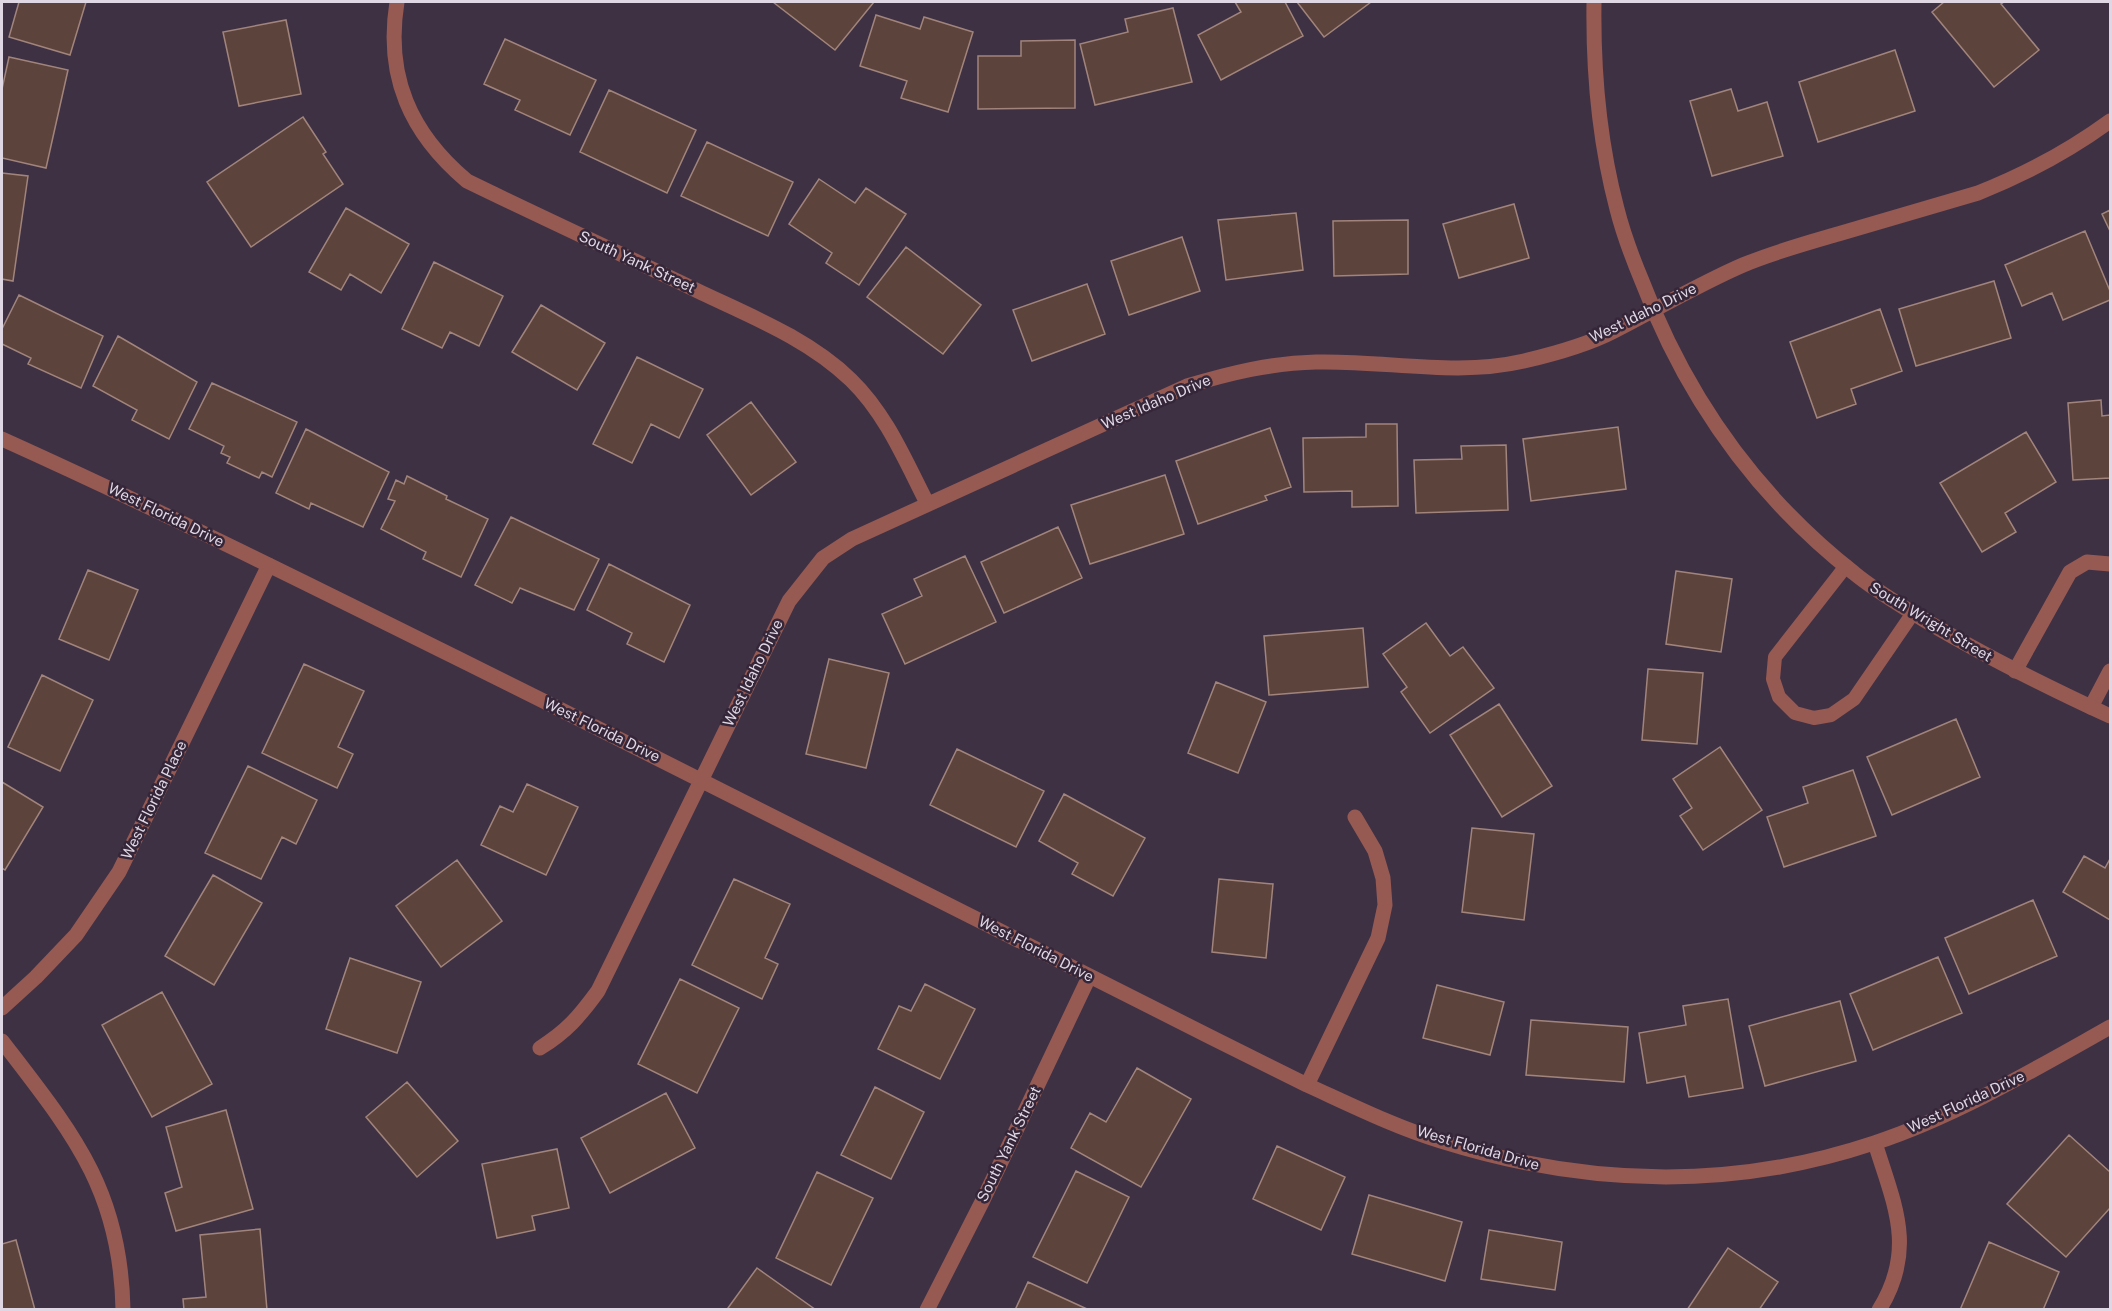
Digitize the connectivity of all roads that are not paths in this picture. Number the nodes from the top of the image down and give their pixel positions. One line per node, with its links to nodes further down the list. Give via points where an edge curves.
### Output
1 (397, 2): 6 (street, South Yank Street, via 393,24 397,73 415,122 445,163 467,181 766,324 830,362 872,403)
2 (1594, 2): 4 (street, South Wright Street, via 1595,75 1607,167 1628,247)
3 (2110, 121): 4 (street, West Idaho Drive, via 2080,143 2006,182 1795,246 1745,264)
4 (1652, 309): 6 (street, West Idaho Drive, via 1612,332 1522,362 1459,368 1317,362 1229,373 1187,386); 9 (street, South Wright Street, via 1687,381 1734,450 1791,517)
5 (2, 439): 8 (street, West Florida Drive)
6 (927, 503): 15 (street, West Idaho Drive, via 852,538 806,577 789,601)
7 (2110, 564): 11 (street, via 2087,562 2070,572)
8 (269, 565): 15 (street, West Florida Drive); 18 (street, West Florida Place, via 119,872 76,935)
9 (1846, 566): 10 (street, South Wright Street); 10 (lane, via 1775,657 1773,679 1779,697 1795,713 1831,715 1854,699)
10 (1913, 613): 11 (street, South Wright Street)
11 (2016, 671): 13 (street, South Wright Street)
12 (2110, 671): 13 (street)
13 (2091, 707): 14 (street, South Wright Street)
14 (2110, 716)
15 (701, 779): 17 (street, West Florida Drive); 21 (street, West Idaho Drive, via 598,991 577,1020)
16 (1355, 817): 22 (street, via 1375,851 1385,905 1378,938)
17 (1089, 977): 22 (street, West Florida Drive); 25 (street, South Yank Street)
18 (2, 1008)
19 (2110, 1027): 23 (street, West Florida Drive, via 1942,1116)
20 (2, 1041): 24 (street, via 54,1108 97,1180 119,1252)
21 (540, 1048)
22 (1307, 1085): 23 (street, West Florida Drive, via 1440,1141 1563,1171 1706,1177 1761,1171)
23 (1875, 1143): 26 (street, via 1899,1218 1901,1244 1897,1273)
24 (123, 1310)
25 (927, 1310)
26 (1880, 1310)

